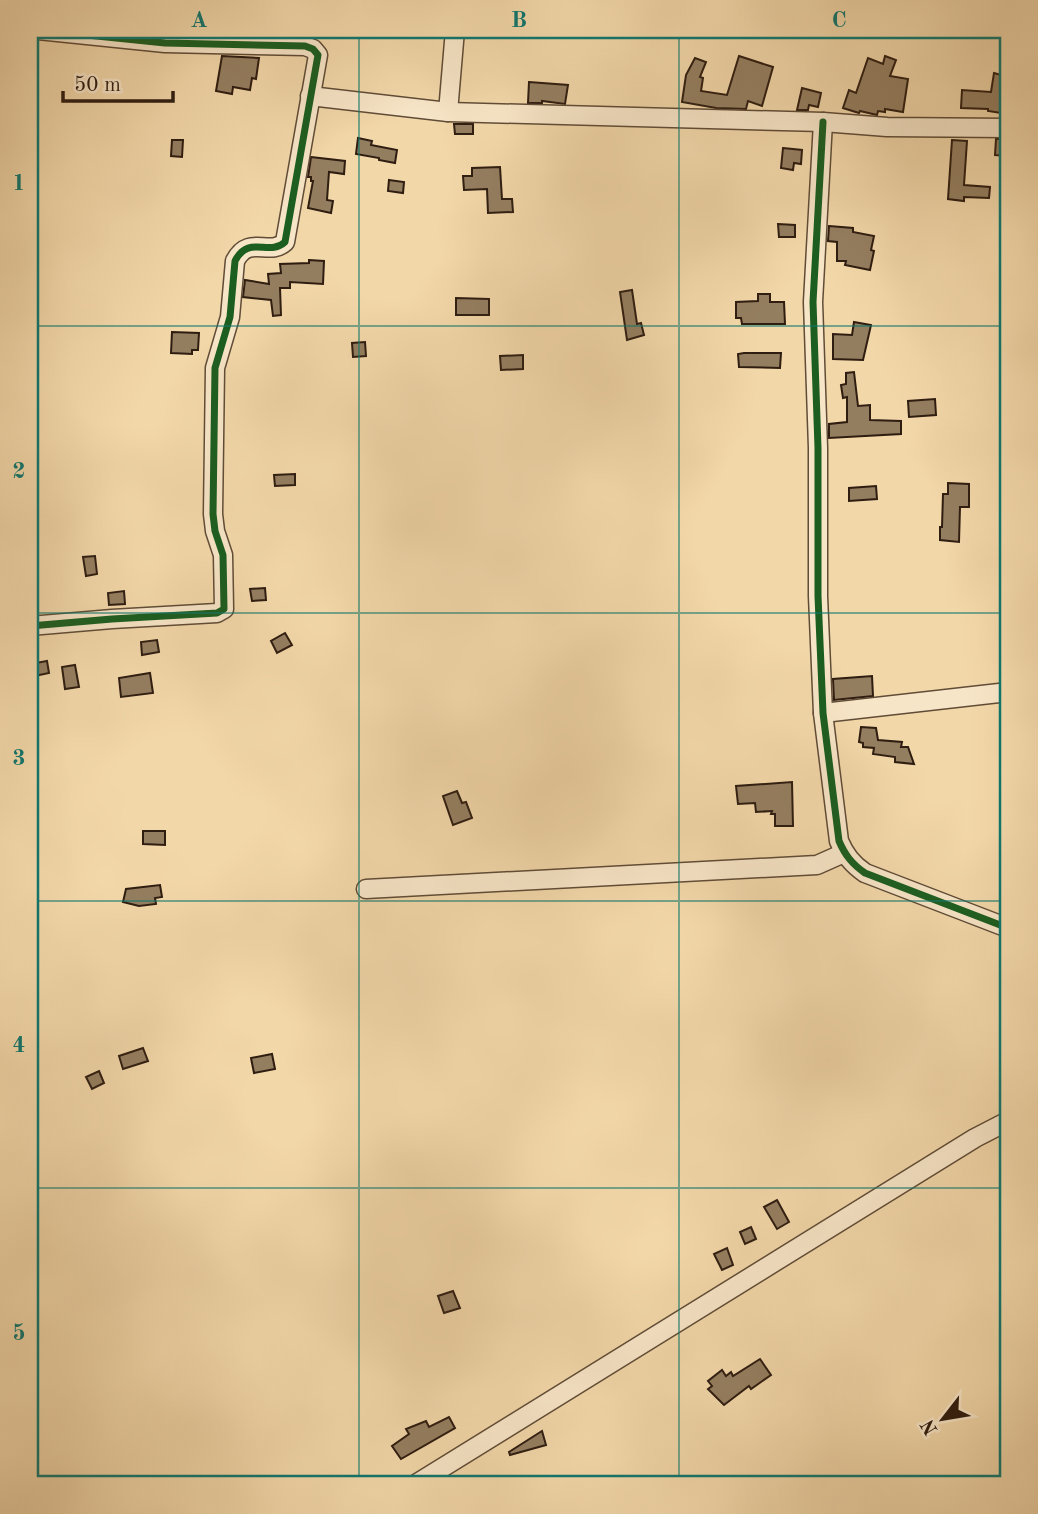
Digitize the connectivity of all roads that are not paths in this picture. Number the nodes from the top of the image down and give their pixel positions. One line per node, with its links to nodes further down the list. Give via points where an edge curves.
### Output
1 (38, 30): 3 (street)
2 (455, 30): 5 (street)
3 (165, 36): 4 (street, via 313,49 318,55)
4 (310, 96): 5 (street); 8 (street, via 285,243 249,247 238,255 230,317 215,368 213,514 223,555 224,609)
5 (447, 112): 6 (street)
6 (822, 122): 7 (street); 10 (street, via 813,302)
7 (1008, 128)
8 (30, 626)
9 (1008, 692): 10 (street)
10 (823, 713): 11 (street)
11 (844, 853): 12 (street, via 817,865); 13 (street, via 865,873)
12 (366, 889)
13 (1008, 928)
14 (1008, 1121): 15 (street)
15 (416, 1484)

